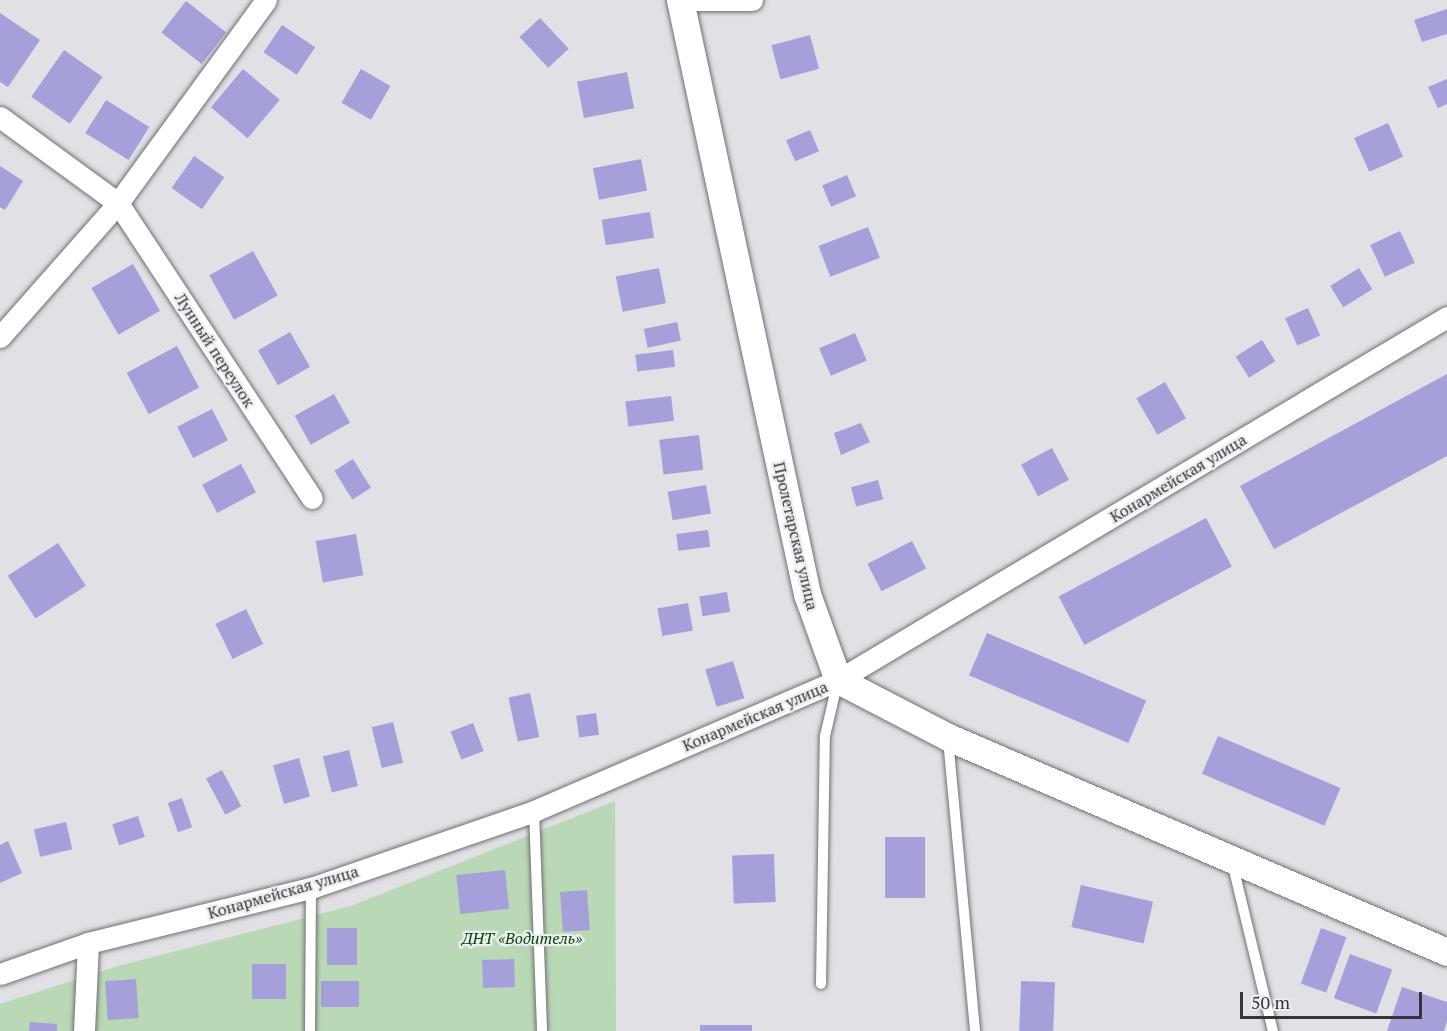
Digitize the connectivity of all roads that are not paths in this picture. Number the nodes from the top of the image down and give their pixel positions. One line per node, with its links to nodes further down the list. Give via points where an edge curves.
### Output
1 (266, 0): 5 (street)
2 (680, 0): 3 (street); 9 (street, Пролетарская улица, via 807,594)
3 (752, 0)
4 (0, 117): 5 (street, Лунный переулок)
5 (118, 203): 7 (street); 8 (street, Лунный переулок)
6 (1447, 317): 9 (street, Конармейская улица)
7 (0, 337)
8 (312, 498)
9 (838, 680): 10 (street); 11 (street, Конармейская улица); 17 (lane, via 825,736)
10 (948, 737): 12 (street); 21 (lane)
11 (534, 811): 13 (street, Конармейская улица); 20 (lane)
12 (1232, 861): 15 (street); 22 (lane)
13 (311, 888): 14 (street, Конармейская улица); 19 (lane)
14 (88, 943): 16 (street, Конармейская улица); 18 (street)
15 (1447, 952)
16 (0, 974)
17 (821, 984)
18 (84, 1031)
19 (310, 1031)
20 (542, 1031)
21 (975, 1031)
22 (1273, 1031)

